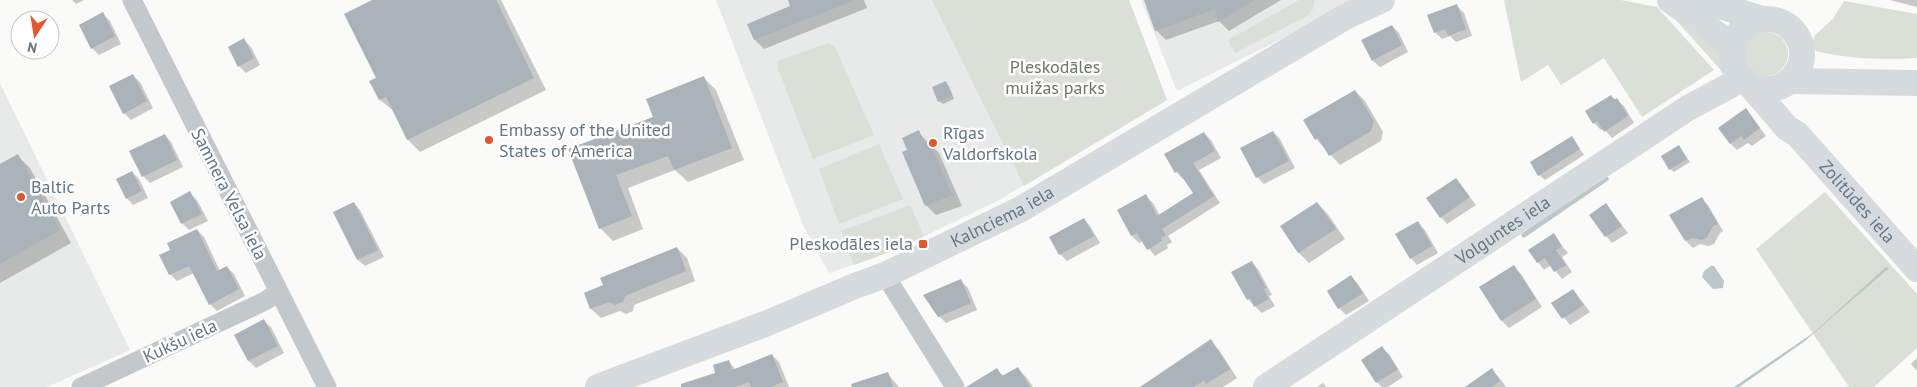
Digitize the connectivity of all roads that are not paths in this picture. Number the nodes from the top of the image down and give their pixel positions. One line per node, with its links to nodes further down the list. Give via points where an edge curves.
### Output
1 (132, 0): 15 (street, Samnera Velsa iela)
2 (1382, 0): 14 (street, Kalnciema iela, via 1344,17 1021,209)
3 (1670, 0): 6 (street)
4 (1701, 0): 5 (street)
5 (1762, 19): 6 (street, via 1748,24); 7 (street, via 1774,19 1792,29)
6 (1732, 46): 9 (street, via 1736,71)
7 (1802, 57): 8 (street, via 1824,65); 10 (street, via 1799,70)
8 (1917, 70)
9 (1746, 82): 10 (street, via 1769,89); 12 (street, Zolitūdes iela, via 1787,128); 20 (street, Volguntes iela, via 1680,113)
10 (1789, 82): 11 (street); 12 (street, Zolitūdes iela, via 1788,110)
11 (1917, 83)
12 (1797, 134): 13 (street, Zolitūdes iela)
13 (1917, 269)
14 (885, 275): 18 (street, Kalnciema iela); 19 (street)
15 (279, 292): 16 (street, Kukšu iela); 17 (street, Samnera Velsa iela)
16 (81, 387)
17 (328, 387)
18 (598, 387)
19 (956, 387)
20 (1266, 387)

